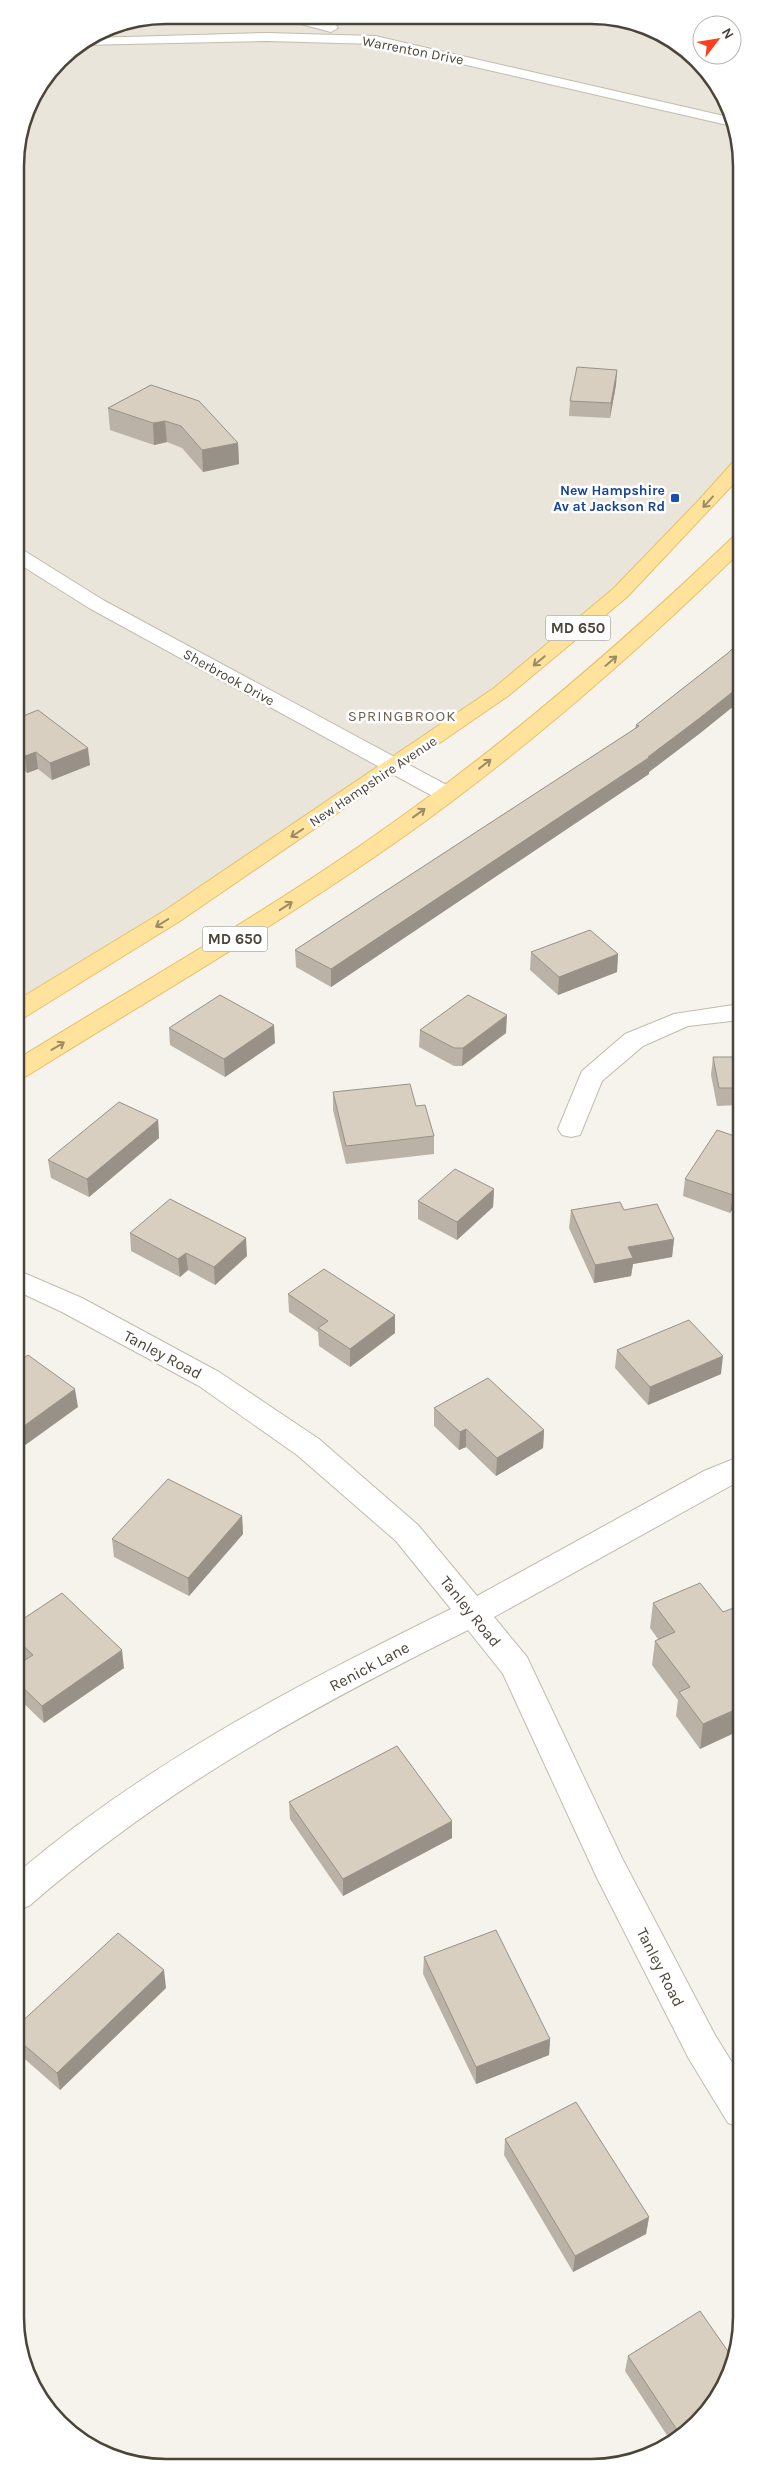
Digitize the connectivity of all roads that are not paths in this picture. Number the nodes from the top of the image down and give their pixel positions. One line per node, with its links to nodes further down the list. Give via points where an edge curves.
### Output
1 (316, 24): 2 (street)
2 (375, 40): 3 (street, Warrenton Drive, via 162,35); 4 (street, Warrenton Drive)
3 (98, 41)
4 (726, 121)
5 (733, 473): 8 (main road, New Hampshire Avenue / MD 650, one-way to 8, via 620,593 501,692)
6 (733, 548): 9 (main road, MD 650, one-way to 6, via 567,699 668,612)
7 (24, 559): 8 (street, Sherbrook Drive, via 96,604)
8 (395, 766): 9 (street, Sherbrook Drive); 10 (main road, New Hampshire Avenue / MD 650, one-way to 10, via 172,916)
9 (446, 794): 12 (main road, MD 650, one-way to 9, via 216,951 348,865)
10 (24, 1007)
11 (733, 1013): 13 (street, via 683,1019 634,1040 592,1077)
12 (24, 1066)
13 (571, 1129)
14 (24, 1283): 16 (street, Tanley Road, via 72,1305 209,1379 308,1447 407,1533)
15 (733, 1471): 16 (street, Renick Lane)
16 (474, 1613): 17 (street, Renick Lane, via 386,1655 234,1739 126,1806); 18 (street, Tanley Road, via 516,1666 610,1867 702,2047)
17 (24, 1889)
18 (733, 2096)

